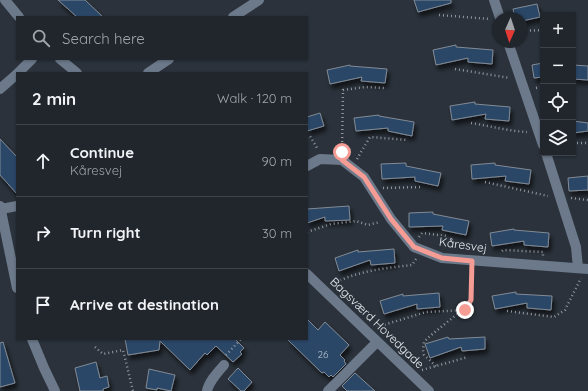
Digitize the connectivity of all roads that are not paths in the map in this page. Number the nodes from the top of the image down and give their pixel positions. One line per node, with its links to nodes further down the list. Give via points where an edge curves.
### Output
1 (5, 0): 5 (street)
2 (259, 0): 6 (street)
3 (494, 0): 4 (street)
4 (498, 12)
5 (18, 16)
6 (235, 16)
7 (510, 48): 16 (street)
8 (31, 60): 11 (street)
9 (61, 60): 12 (street)
10 (168, 60): 13 (street)
11 (18, 72)
12 (76, 72)
13 (150, 72)
14 (16, 74): 15 (street)
15 (0, 89)
16 (540, 135)
17 (547, 156): 21 (street)
18 (308, 165): 21 (street, Kåresvej, via 320,159 342,160 364,177 391,219 417,249 442,258)
19 (16, 206): 20 (street)
20 (1, 208): 23 (street)
21 (584, 269)
22 (308, 275): 25 (street, Bagsværd Hovedgade)
23 (16, 283)
24 (32, 340): 27 (street)
25 (377, 342): 29 (street); 30 (street, Bagsværd Hovedgade)
26 (224, 365): 28 (street, via 213,378)
27 (55, 391)
28 (207, 391)
29 (328, 391)
30 (429, 391)

